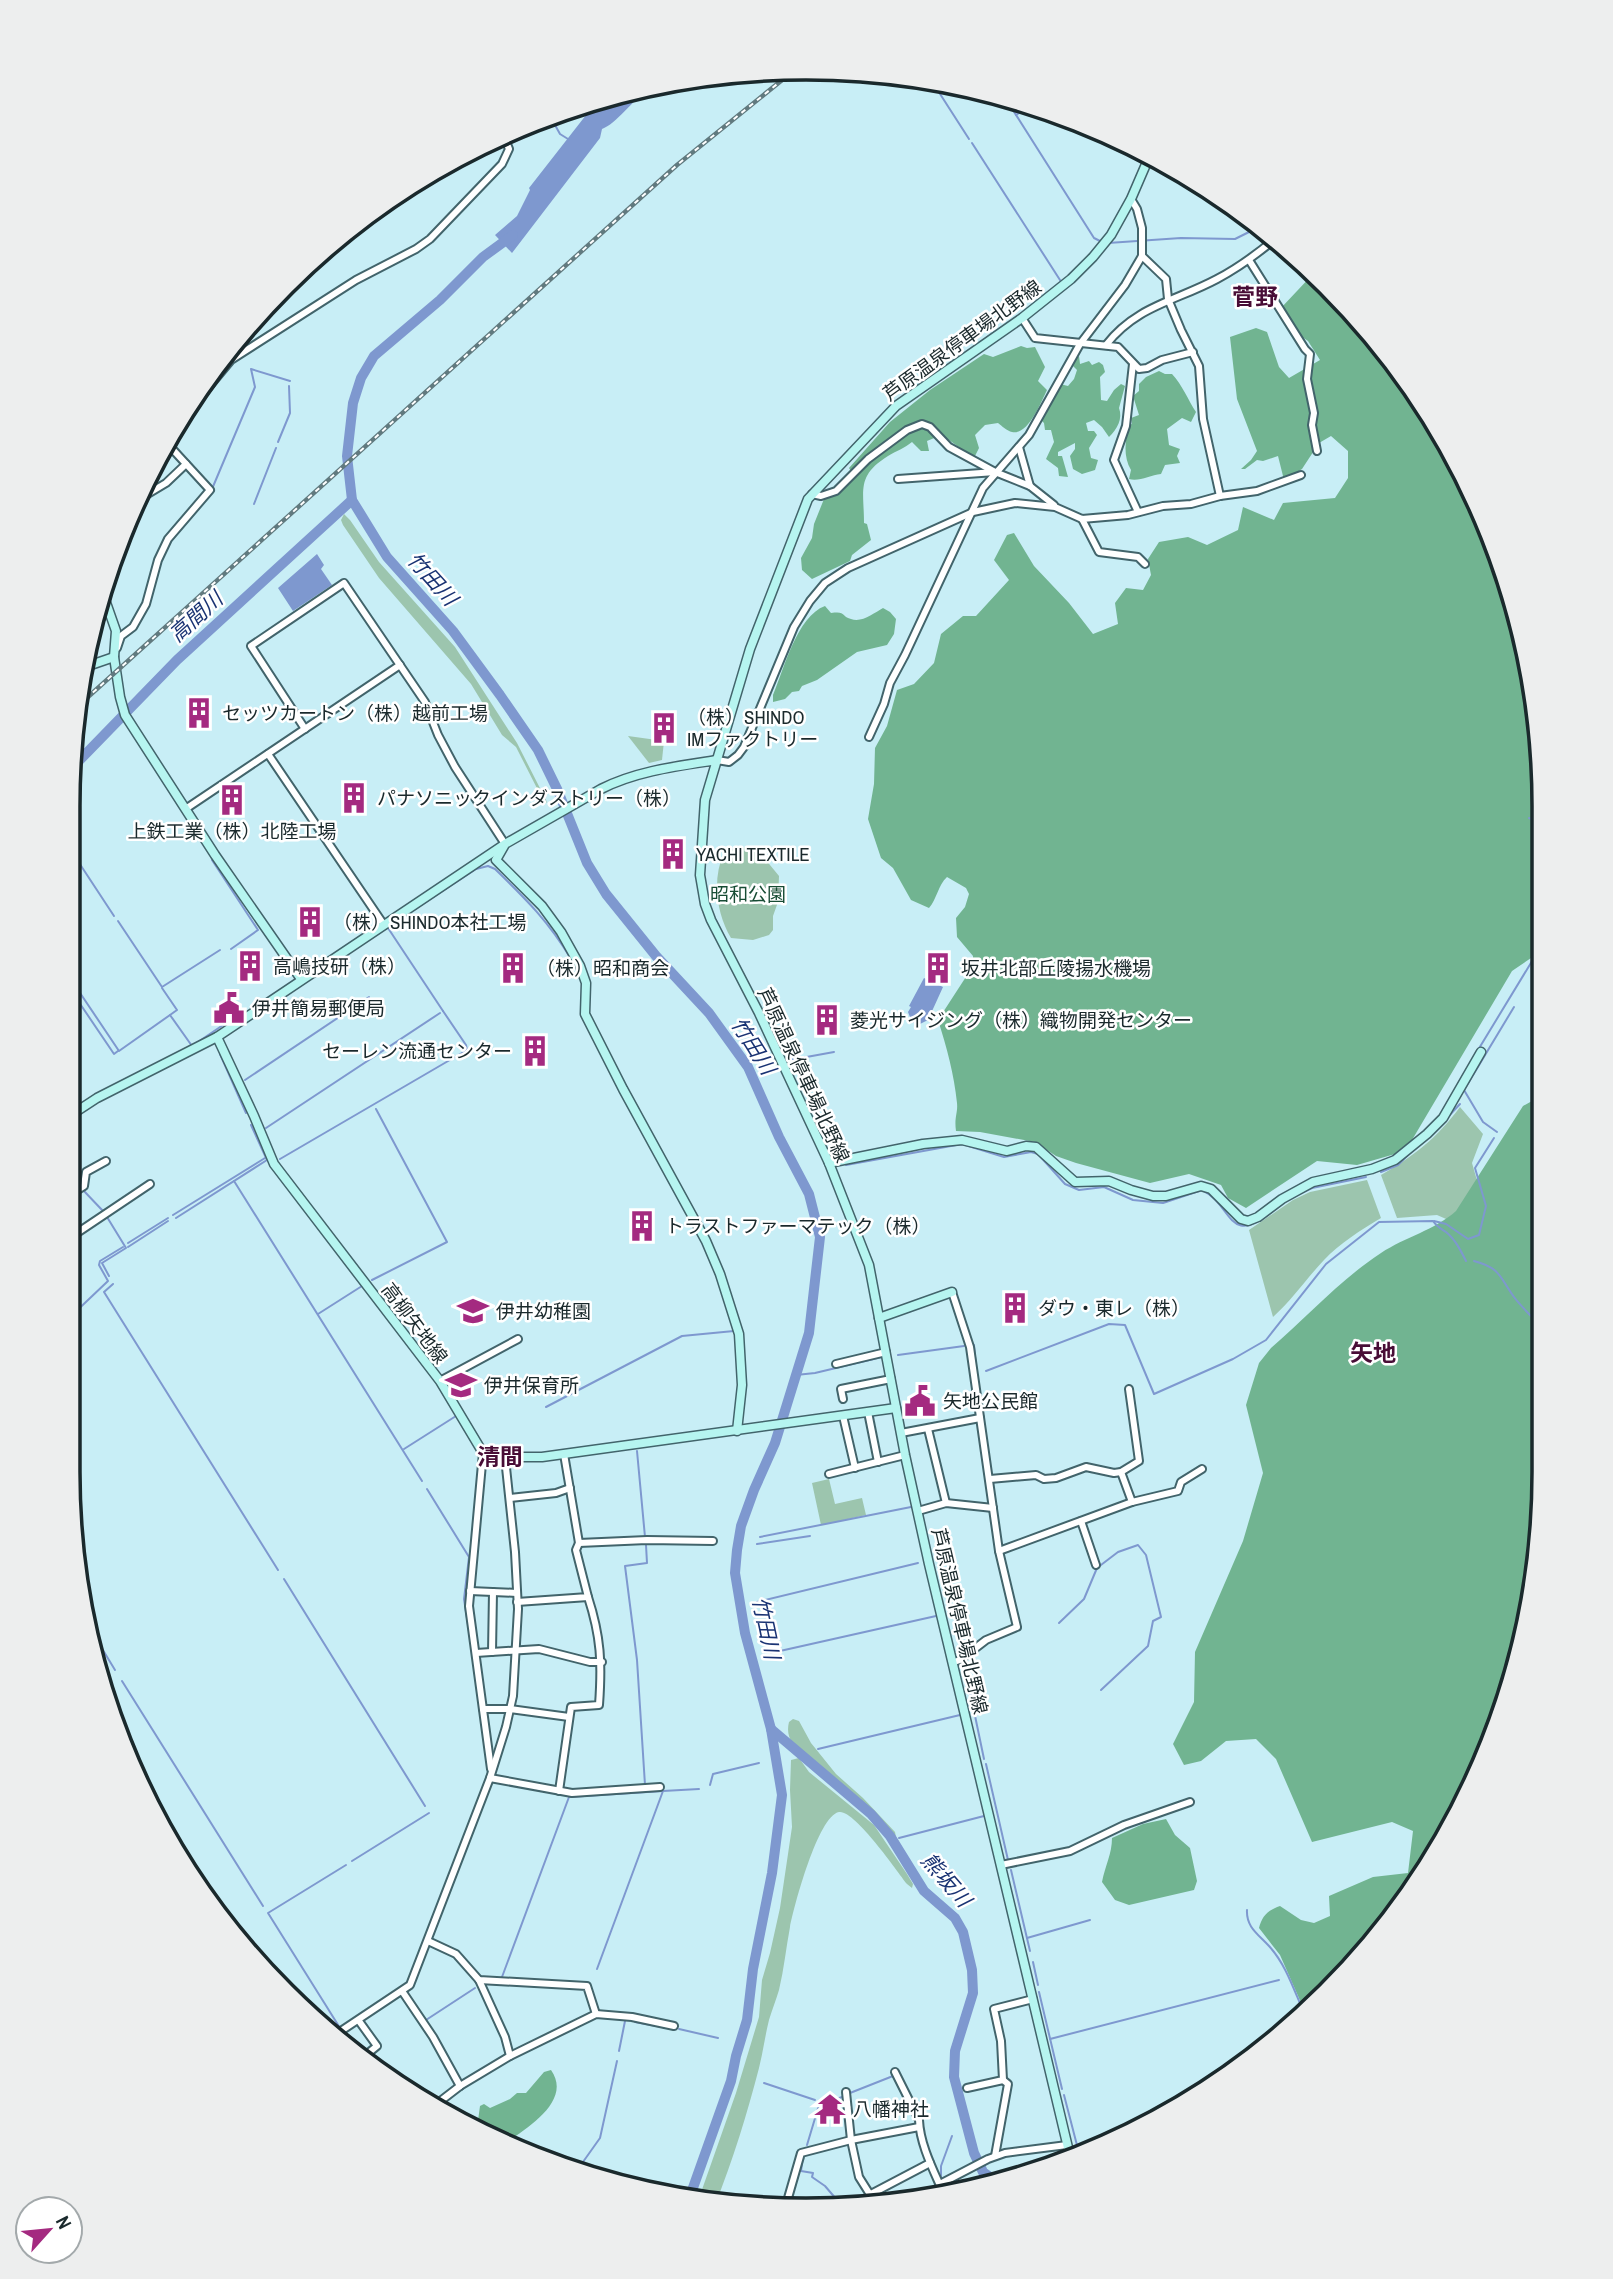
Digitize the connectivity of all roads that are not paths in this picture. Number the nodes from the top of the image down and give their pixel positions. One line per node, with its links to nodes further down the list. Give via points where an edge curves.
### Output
1 (507, 145): 12 (street, via 502,164 430,239)
2 (1146, 165): 3 (main road, 芦原温泉停車場北野線)
3 (1131, 200): 5 (street, via 1142,228); 8 (main road, 芦原温泉停車場北野線, via 1093,257)
4 (1266, 246): 6 (street)
5 (1142, 256): 7 (street, via 1166,279); 9 (street)
6 (1249, 260): 7 (street, via 1214,281); 16 (street, via 1310,354 1307,379)
7 (1168, 299): 10 (street, via 1128,321); 11 (street)
8 (1023, 318): 9 (street, via 1035,338); 23 (main road, 芦原温泉停車場北野線, via 896,406)
9 (1080, 344): 10 (street); 14 (street)
10 (1106, 345): 13 (street, via 1118,347)
11 (1193, 352): 13 (street, via 1147,369); 24 (street)
12 (239, 355)
13 (1133, 364): 27 (street, via 1126,426 1114,460)
14 (1019, 447): 18 (street); 21 (street)
15 (174, 451): 17 (street)
16 (1317, 451)
17 (186, 464): 22 (street); 31 (street, via 210,489 168,539 146,604 121,636)
18 (995, 472): 20 (street); 21 (street); 23 (street, via 949,447 922,424 868,459 836,491); 26 (street)
19 (1301, 475): 24 (street, via 1256,491)
20 (898, 479)
21 (1030, 486): 25 (street)
22 (152, 491)
23 (812, 494): 37 (main road, 芦原温泉停車場北野線, via 750,649)
24 (1220, 496): 27 (street)
25 (1055, 506): 26 (street, via 1015,503); 28 (street)
26 (973, 512): 35 (street); 37 (street, via 848,568 825,583 794,627 744,747 729,762)
27 (1138, 512): 28 (street)
28 (1082, 519): 29 (street, via 1099,552 1138,557)
29 (1145, 564)
30 (108, 609): 31 (main road, via 116,631)
31 (114, 657): 32 (main road); 38 (main road, via 128,720)
32 (94, 664)
33 (400, 664): 34 (street); 34 (street, via 344,583 251,646); 39 (street, via 425,702 455,767)
34 (305, 729): 36 (street)
35 (869, 737)
36 (268, 754): 38 (street); 40 (street)
37 (717, 760): 39 (main road, via 615,782); 46 (main road, 芦原温泉停車場北野線, via 703,823 700,875 705,904)
38 (187, 808): 41 (main road)
39 (505, 844): 40 (main road); 64 (main road, via 496,860 542,906 580,966 586,983 585,1014 720,1274 739,1334 742,1385)
40 (384, 925): 41 (main road)
41 (300, 979): 42 (main road)
42 (217, 1037): 44 (main road); 56 (main road, 高柳矢地線, via 274,1164)
43 (1481, 1052): 46 (main road, via 1443,1118 1395,1160 1313,1182 1248,1221 1201,1185 1153,1196 1109,1181 1075,1182 1036,1147 1007,1151 962,1140)
44 (80, 1109)
45 (107, 1161): 48 (street, via 86,1172)
46 (829, 1163): 51 (main road, 芦原温泉停車場北野線, via 869,1265)
47 (150, 1184): 49 (street)
48 (80, 1188)
49 (80, 1231)
50 (952, 1292): 51 (main road); 62 (street, via 970,1347)
51 (879, 1318): 53 (main road, 芦原温泉停車場北野線)
52 (518, 1339): 56 (street)
53 (886, 1352): 54 (street); 55 (main road, 芦原温泉停車場北野線)
54 (836, 1364)
55 (891, 1379): 58 (street, via 841,1390); 59 (main road, 芦原温泉停車場北野線)
56 (440, 1381): 66 (main road, 高柳矢地線)
57 (1129, 1389): 73 (street, via 1139,1461)
58 (843, 1399)
59 (896, 1408): 60 (main road); 65 (main road, 芦原温泉停車場北野線)
60 (868, 1412): 61 (main road); 70 (street)
61 (843, 1416): 64 (main road); 71 (street)
62 (980, 1418): 63 (street); 75 (street)
63 (928, 1429): 65 (street); 79 (street)
64 (737, 1431): 67 (main road)
65 (901, 1433): 68 (main road, 芦原温泉停車場北野線)
66 (483, 1453): 69 (main road); 87 (street)
67 (564, 1454): 69 (main road); 76 (street)
68 (905, 1455): 70 (street); 81 (main road, 芦原温泉停車場北野線)
69 (505, 1458): 77 (street)
70 (878, 1462): 71 (street)
71 (855, 1468): 74 (street)
72 (1202, 1469): 78 (street, via 1181,1482 1178,1491)
73 (1121, 1472): 75 (street, via 1086,1467 1056,1478); 78 (street)
74 (829, 1474)
75 (990, 1479): 80 (street)
76 (570, 1488): 77 (street); 84 (street)
77 (510, 1498): 89 (street)
78 (1132, 1502): 82 (street)
79 (946, 1503): 80 (street); 81 (street)
80 (993, 1508): 85 (street)
81 (918, 1511): 96 (main road, 芦原温泉停車場北野線)
82 (1081, 1521): 85 (street); 86 (street)
83 (713, 1541): 84 (street)
84 (579, 1543): 90 (street, via 576,1550)
85 (999, 1551): 96 (street, via 1017,1627 986,1640)
86 (1096, 1565)
87 (470, 1591): 88 (street); 94 (street)
88 (493, 1592): 89 (street); 93 (street)
89 (517, 1592): 91 (street)
90 (588, 1597): 91 (street); 95 (street)
91 (517, 1602): 92 (street)
92 (517, 1651): 93 (street); 95 (street, via 539,1649); 98 (street)
93 (492, 1652): 94 (street)
94 (476, 1653): 97 (street)
95 (602, 1662): 99 (street, via 599,1705 570,1707)
96 (954, 1662): 104 (main road, 芦原温泉停車場北野線)
97 (483, 1709): 98 (street); 100 (street)
98 (510, 1709): 99 (street); 100 (street)
99 (569, 1717): 102 (street)
100 (490, 1774): 102 (street); 105 (street)
101 (660, 1787): 102 (street)
102 (559, 1791)
103 (1190, 1802): 104 (street, via 1124,1825 1070,1851)
104 (1002, 1865): 108 (main road, 芦原温泉停車場北野線)
105 (428, 1941): 106 (street, via 456,1954); 107 (street, via 410,1985)
106 (479, 1980): 109 (street, via 587,1986); 114 (street)
107 (402, 1991): 110 (street); 117 (street)
108 (1032, 1999): 116 (street, via 994,2008); 123 (main road, 芦原温泉停車場北野線)
109 (596, 2014): 111 (street); 114 (street)
110 (359, 2021): 112 (street); 113 (street, via 377,2046)
111 (674, 2026)
112 (343, 2030)
113 (370, 2052)
114 (510, 2056): 117 (street)
115 (895, 2072): 121 (street)
116 (1003, 2080): 118 (street); 125 (street, via 1007,2084)
117 (460, 2086): 120 (street)
118 (967, 2088)
119 (846, 2092): 122 (street)
120 (442, 2100)
121 (919, 2127): 122 (street); 126 (street)
122 (851, 2140): 128 (street, via 859,2177); 129 (street, via 801,2153)
123 (1067, 2145): 124 (main road, 芦原温泉停車場北野線); 125 (street)
124 (1068, 2149)
125 (995, 2156): 127 (street)
126 (930, 2164): 127 (street); 128 (street)
127 (940, 2184)
128 (871, 2194)
129 (789, 2198)

